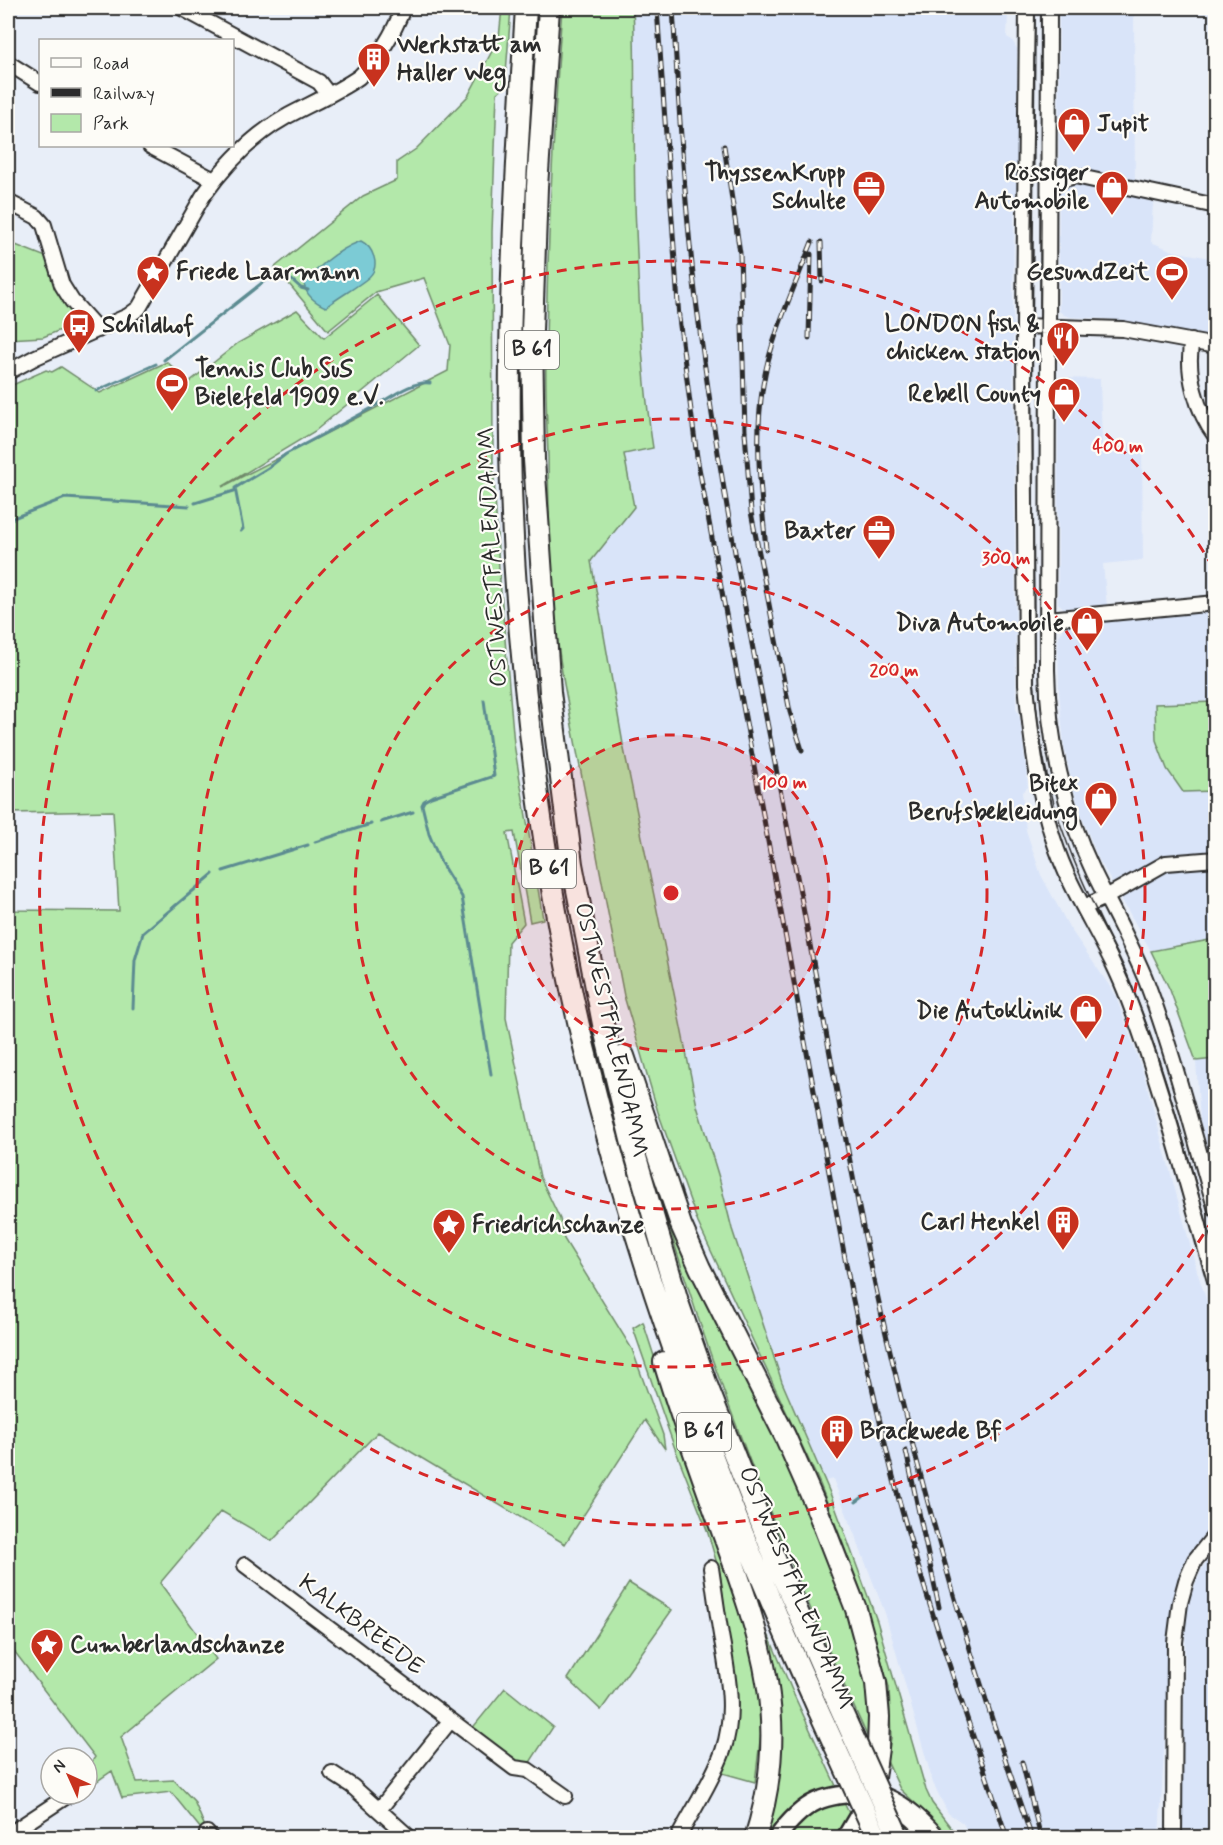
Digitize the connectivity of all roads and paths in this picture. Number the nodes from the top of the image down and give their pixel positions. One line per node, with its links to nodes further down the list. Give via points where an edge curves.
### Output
1 (182, 8): 9 (street, via 319,82)
2 (403, 8): 9 (street, via 368,69)
3 (526, 8): 28 (highway, OSTWESTFALENDAMM / B 61, via 509,323 516,585 531,743 549,873 583,1045)
4 (549, 8): 24 (highway, OSTWESTFALENDAMM / B 61, via 532,331 534,460)
5 (1027, 8): 15 (street)
6 (1049, 8): 12 (street)
7 (8, 63): 8 (street)
8 (39, 82)
9 (329, 95): 11 (street, via 269,128)
10 (152, 147): 11 (street)
11 (214, 180): 17 (street, via 139,308)
12 (1049, 190): 14 (street, via 1066,177 1080,177); 16 (street)
13 (8, 202): 17 (street, via 44,225 62,285)
14 (1215, 206)
15 (1024, 326): 16 (street); 27 (street, via 1026,684 1030,725 1048,821 1068,877)
16 (1048, 326): 18 (street, via 1123,329); 23 (street)
17 (98, 330): 20 (street)
18 (1192, 341): 19 (street); 21 (street, via 1190,357 1196,400)
19 (1215, 346)
20 (8, 372)
21 (1215, 436)
22 (1215, 603): 23 (street)
23 (1048, 620): 26 (street, via 1049,706 1061,778 1080,838)
24 (550, 692): 36 (highway, B 61, via 563,742 595,944 630,1077 681,1225 785,1436 815,1504 868,1647 877,1695 878,1748); 47 (highway, OSTWESTFALENDAMM / B 61, bridge, via 587,947 631,1140 659,1239 712,1399 779,1569)
25 (1215, 859): 26 (street, via 1166,863)
26 (1107, 897): 27 (street); 29 (street, via 1148,986)
27 (1084, 907): 30 (street, via 1118,973 1137,1022)
28 (610, 1148): 43 (highway, via 618,1206 644,1302 764,1657 772,1739 766,1799); 46 (highway, OSTWESTFALENDAMM / B 61, bridge, via 686,1386 761,1578)
29 (1215, 1210)
30 (1215, 1284)
31 (1215, 1534): 49 (street, via 1195,1560 1180,1603 1175,1642)
32 (245, 1565): 34 (street, KALKBREEDE)
33 (711, 1568): 42 (street, via 729,1676 728,1729 715,1771)
34 (450, 1721): 37 (street, KALKBREEDE, via 514,1768 528,1770); 39 (street)
35 (332, 1773): 39 (street)
36 (872, 1793): 44 (main road, via 837,1794 820,1800 801,1811); 45 (main road); 48 (highway, via 900,1804)
37 (565, 1796)
38 (52, 1806): 40 (street)
39 (379, 1810): 41 (street)
40 (8, 1835)
41 (410, 1838)
42 (678, 1838)
43 (756, 1838)
44 (777, 1838)
45 (845, 1838)
46 (877, 1838)
47 (899, 1838)
48 (935, 1838)
49 (1174, 1838)

